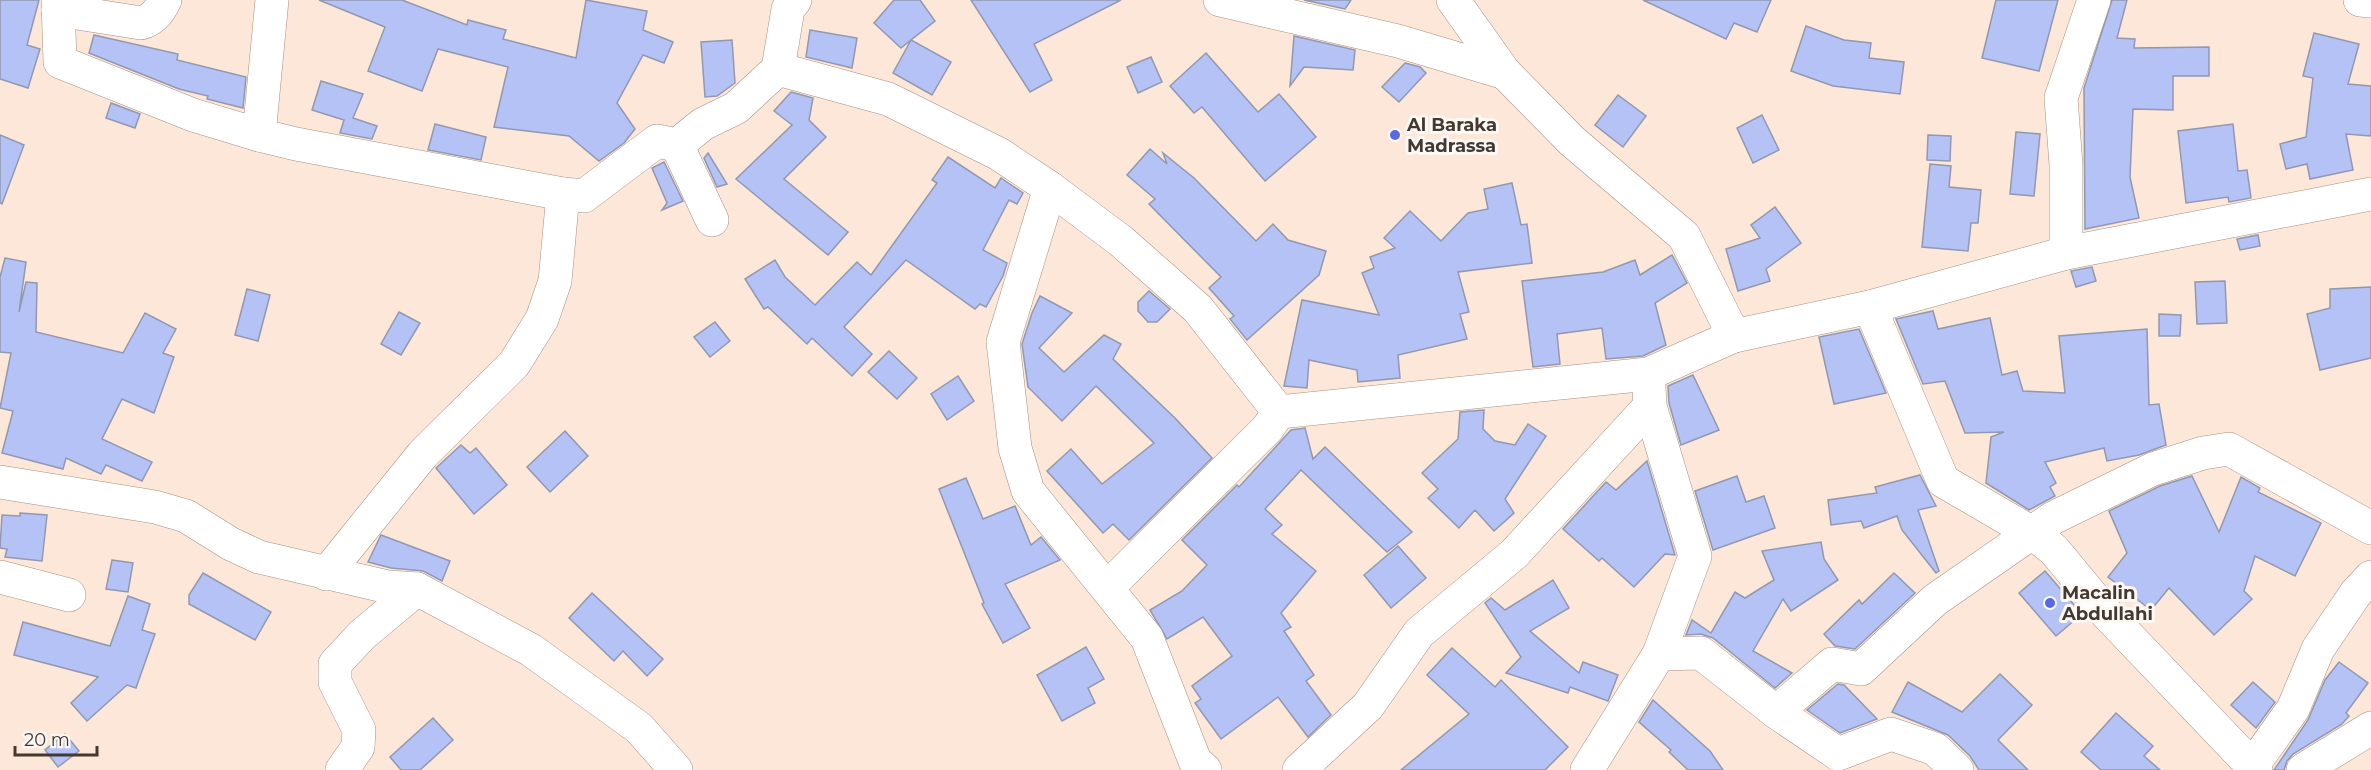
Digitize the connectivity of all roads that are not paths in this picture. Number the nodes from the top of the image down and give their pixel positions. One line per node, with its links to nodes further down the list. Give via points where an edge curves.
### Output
1 (165, 0): 9 (street, via 160,11 141,24)
2 (272, 0): 12 (street)
3 (795, 0): 10 (street, via 788,9)
4 (1220, 0): 11 (street, via 1398,41)
5 (1453, 0): 11 (street)
6 (2094, 0): 18 (street, via 2061,99 2067,165)
7 (2360, 0): 8 (street)
8 (2371, 1)
9 (58, 5): 12 (street, via 60,62 193,115)
10 (778, 69): 13 (street, via 736,108 703,124); 14 (street, via 888,99 999,154)
11 (1505, 73): 20 (street, via 1572,141 1684,236)
12 (259, 135): 15 (street)
13 (677, 146): 15 (street, via 657,141 584,196); 17 (street)
14 (1050, 188): 23 (street, via 1121,241 1198,309); 30 (street, via 1003,342 1015,448 1028,491)
15 (563, 194): 27 (street, via 555,281 543,320 514,364 423,454)
16 (2371, 194): 18 (street)
17 (712, 220)
18 (2066, 253): 19 (street)
19 (1870, 307): 20 (street); 26 (street, via 1944,481)
20 (1734, 336): 21 (street)
21 (1648, 374): 22 (street); 23 (street)
22 (1650, 406): 33 (street, via 1695,556); 40 (street, via 1514,554 1419,633 1368,706)
23 (1279, 412): 30 (street, via 1267,429)
24 (0, 482): 27 (street, via 165,510 186,516 259,557)
25 (2371, 528): 26 (street, via 2229,449 2153,469 2053,518)
26 (2034, 534): 34 (street, via 1942,595 1861,669 1832,664); 36 (street, via 2054,550 2107,614)
27 (326, 573): 31 (street, via 388,587)
28 (0, 577): 32 (street)
29 (2371, 577): 36 (street, via 2318,649 2293,709)
30 (1108, 587): 39 (street, via 1147,638 1195,761)
31 (417, 589): 37 (street, via 362,635 335,664 335,682 359,730 358,747); 38 (street, via 531,650 639,728)
32 (69, 596)
33 (1659, 654): 34 (street, via 1701,653); 41 (street)
34 (1776, 712): 42 (street, via 1838,754 1891,734 1935,749)
35 (2371, 729): 43 (street)
36 (2254, 768)
37 (342, 770)
38 (676, 770)
39 (1205, 770)
40 (1299, 770)
41 (1587, 770)
42 (1957, 770)
43 (2303, 770)

